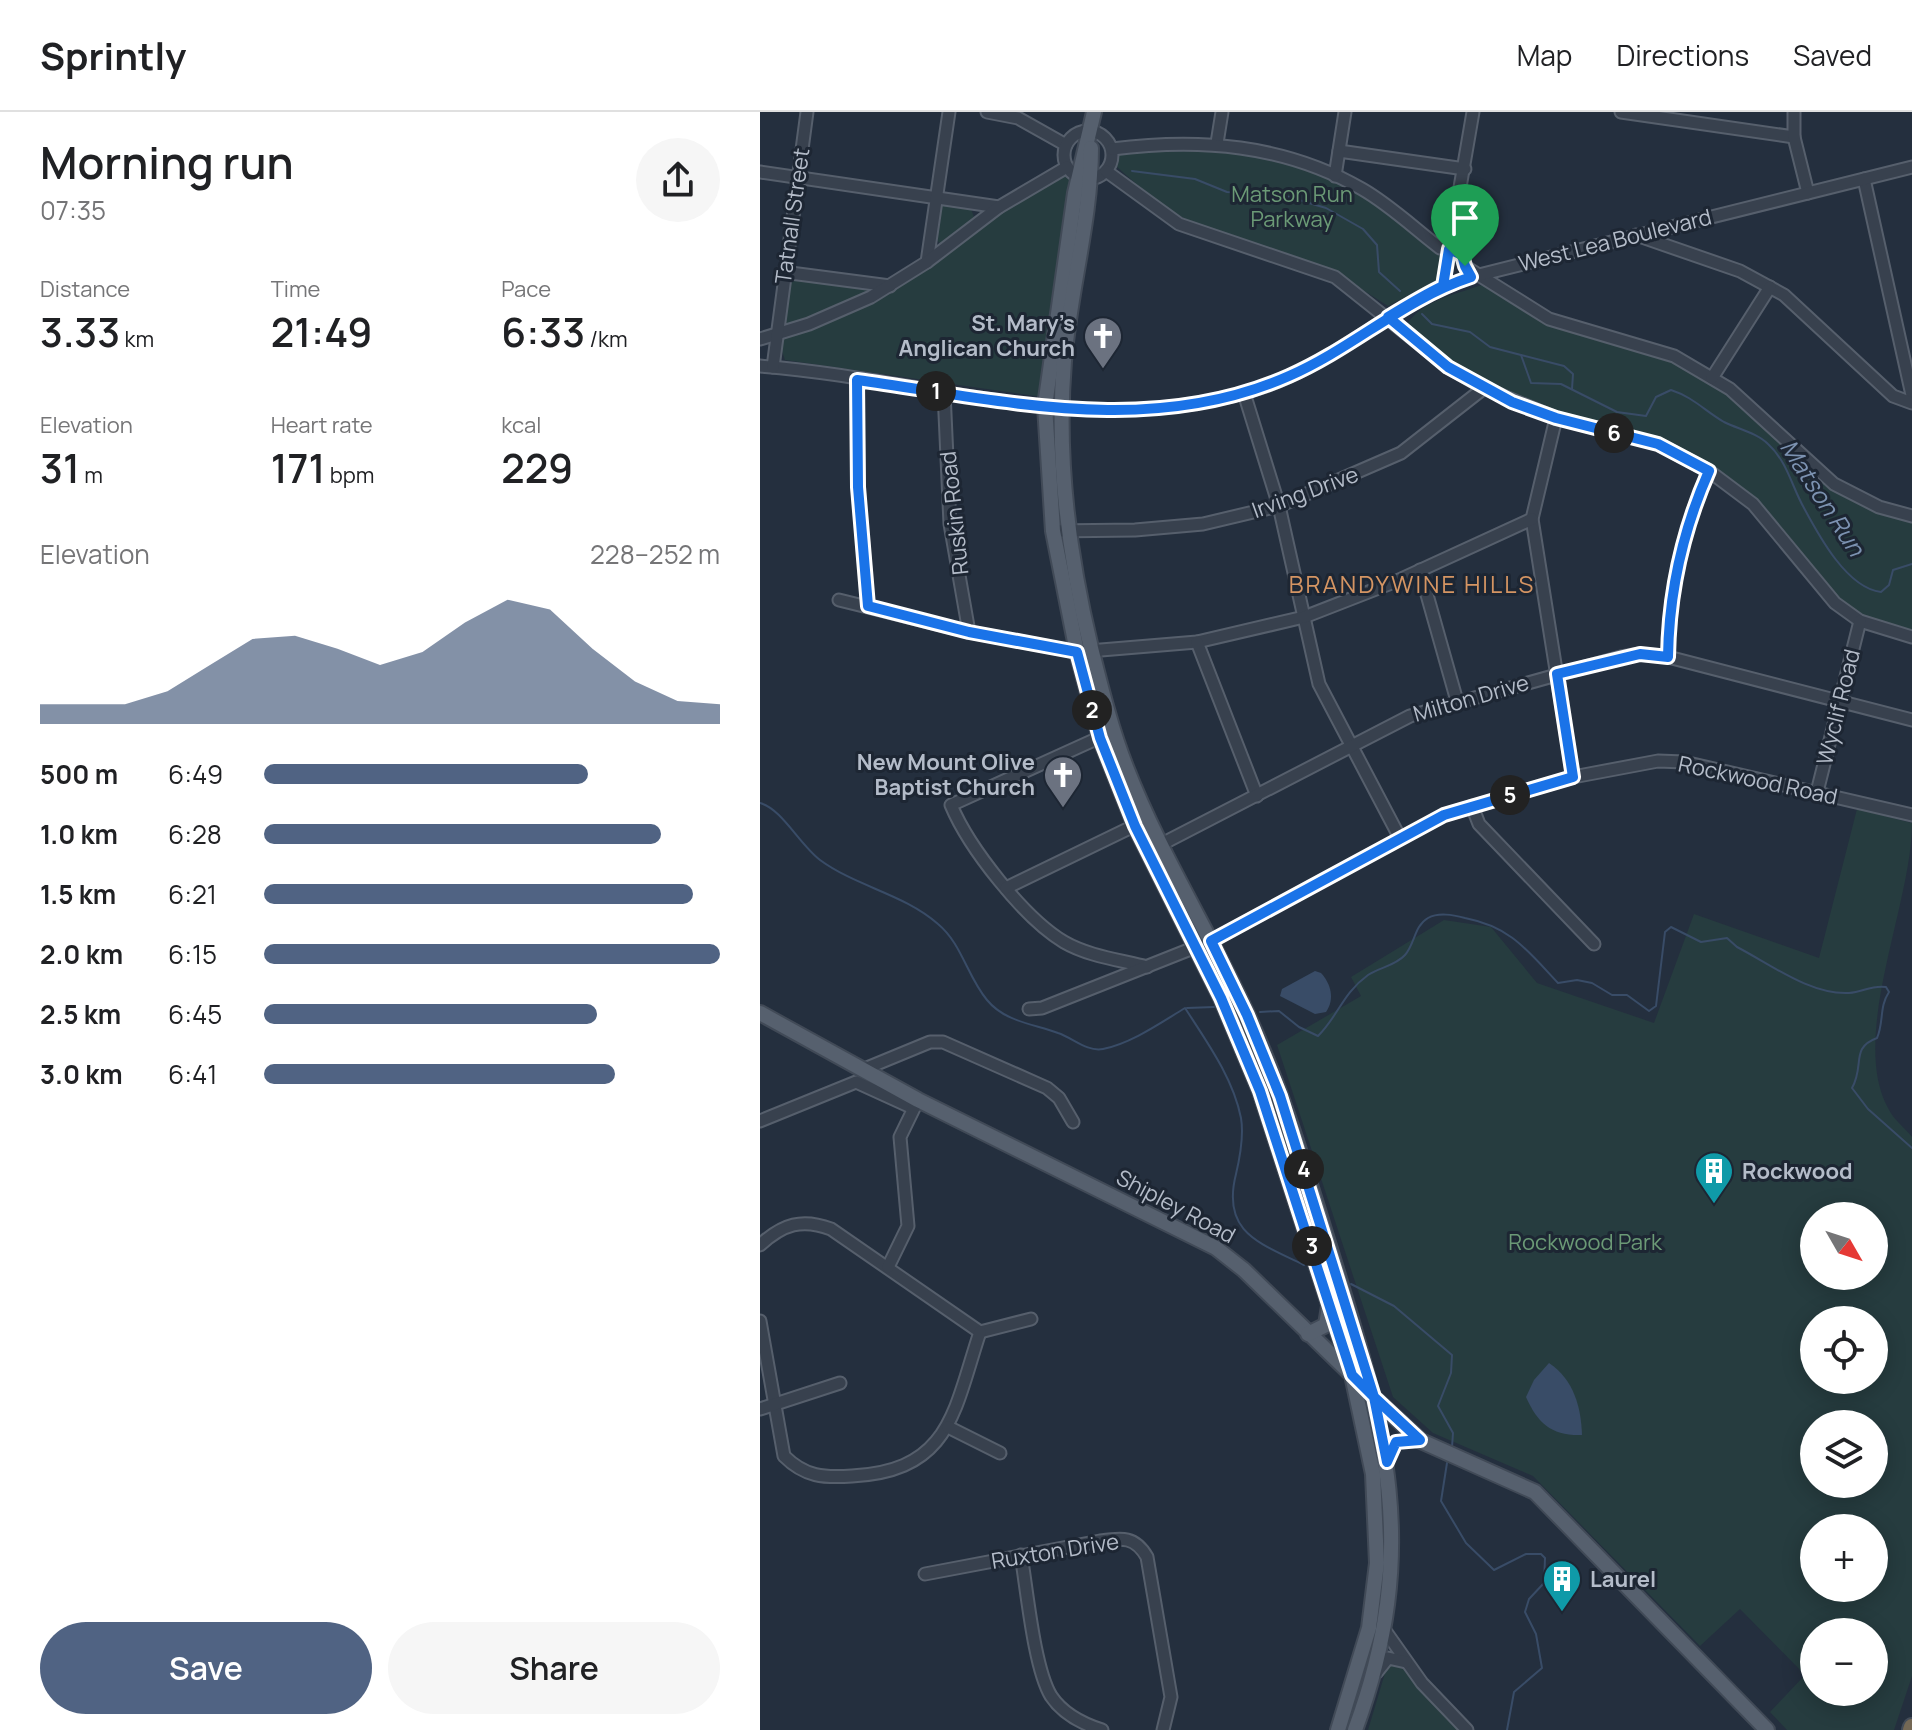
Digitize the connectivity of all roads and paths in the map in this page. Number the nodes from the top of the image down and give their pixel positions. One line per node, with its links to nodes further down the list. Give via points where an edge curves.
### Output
1 (807, 112): 22 (street, Tatnall Street)
2 (949, 112): 25 (street)
3 (987, 112): 13 (street, via 1018,118)
4 (1094, 112): 10 (main road)
5 (1222, 112): 12 (street)
6 (1345, 112): 15 (street)
7 (1473, 112): 17 (street)
8 (1622, 112): 11 (street)
9 (1794, 112): 11 (street)
10 (1092, 131): 13 (street, via 1077,134); 14 (street); 20 (main road)
11 (1794, 137): 24 (street)
12 (1217, 143): 14 (street); 21 (street, via 1289,157)
13 (1066, 145): 20 (street, via 1064,156)
14 (1112, 149): 18 (street)
15 (1339, 151): 17 (street); 21 (street)
16 (1912, 167): 23 (street, West Lea Boulevard)
17 (1465, 169): 27 (street)
18 (1106, 171): 20 (street); 37 (street, via 1179,224 1318,269)
19 (760, 172): 22 (street)
20 (1079, 174): 26 (street); 48 (main road); 49 (main road)
21 (1335, 176): 29 (street, via 1378,199 1440,248)
22 (797, 178): 25 (street); 32 (street, Tatnall Street)
23 (1864, 179): 24 (street, West Lea Boulevard); 46 (street)
24 (1808, 193): 28 (street, West Lea Boulevard)
25 (937, 198): 26 (street); 31 (street)
26 (999, 207): 31 (street)
27 (1455, 232): 29 (street); 30 (street)
28 (1635, 235): 33 (street, West Lea Boulevard); 36 (street, via 1740,271)
29 (1449, 249): 30 (street); 35 (street)
30 (1462, 255): 33 (street)
31 (927, 262): 34 (street)
32 (783, 272): 34 (street); 38 (street, Tatnall Street)
33 (1471, 273): 35 (street, West Lea Boulevard); 41 (street, via 1549,319 1674,356)
34 (890, 286): 38 (street, via 850,308)
35 (1443, 286): 37 (street, West Lea Boulevard)
36 (1770, 287): 41 (street); 47 (street, via 1893,396)
37 (1388, 317): 43 (street, via 1448,367); 45 (street, West Lea Boulevard, via 1307,368)
38 (774, 336): 39 (street); 40 (street, Tatnall Street)
39 (760, 339)
40 (764, 365): 42 (street, West Lea Boulevard)
41 (1712, 378): 53 (street, via 1756,410 1834,484 1879,507)
42 (857, 380): 44 (street, West Lea Boulevard); 58 (street, via 858,487)
43 (1484, 388): 50 (street); 52 (street, Irving Drive, via 1401,453)
44 (944, 392): 48 (street, West Lea Boulevard); 61 (street, Ruskin Road, via 950,524)
45 (1244, 393): 49 (street, West Lea Boulevard, via 1158,410); 52 (street)
46 (1912, 395)
47 (1912, 403)
48 (1045, 406): 49 (street, West Lea Boulevard); 55 (main road)
49 (1063, 410): 55 (main road)
50 (1556, 418): 51 (street, via 1658,444); 54 (street)
51 (1709, 471): 60 (street, via 1753,504 1829,597); 65 (street, via 1684,534 1669,605)
52 (1279, 506): 55 (street, Irving Drive, via 1203,524); 59 (street)
53 (1912, 516)
54 (1532, 519): 56 (street); 66 (street)
55 (1060, 530): 64 (main road)
56 (1420, 570): 59 (street); 67 (street)
57 (839, 600): 58 (street)
58 (868, 606): 61 (street)
59 (1304, 617): 63 (street); 71 (street, via 1319,684)
60 (1860, 621): 62 (street); 68 (street, Wyclif Road)
61 (969, 632): 64 (street)
62 (1912, 637)
63 (1197, 642): 64 (street); 74 (street)
64 (1084, 651): 70 (main road)
65 (1668, 657): 66 (street, Milton Drive, via 1640,654); 68 (street, Milton Drive)
66 (1557, 674): 67 (street, Milton Drive); 72 (street)
67 (1457, 701): 71 (street, Milton Drive, via 1401,719)
68 (1839, 702): 69 (street, Milton Drive); 73 (street, Wyclif Road)
69 (1912, 720)
70 (1107, 735): 77 (main road); 80 (street, via 951,805 975,850)
71 (1350, 745): 74 (street, Milton Drive); 78 (street)
72 (1573, 777): 73 (street, Rockwood Road, via 1672,761); 75 (street, Rockwood Road)
73 (1817, 792): 76 (street, Rockwood Road)
74 (1257, 796): 79 (street, Milton Drive)
75 (1472, 806): 78 (street, Rockwood Road); 82 (street, via 1479,824)
76 (1912, 815)
77 (1142, 823): 79 (main road); 80 (street)
78 (1400, 838): 81 (street, Rockwood Road)
79 (1154, 848): 81 (main road); 83 (main road)
80 (1006, 888): 84 (street, via 1063,941)
81 (1211, 941): 83 (street, Rockwood Road); 100 (main road, via 1280,1096)
82 (1594, 944)
83 (1196, 946): 84 (street, Rockwood Road); 93 (main road, via 1260,1091)
84 (1147, 967): 85 (street, Rockwood Road)
85 (1029, 1009)
86 (760, 1013): 87 (main road, Shipley Road)
87 (859, 1076): 88 (main road, Shipley Road); 89 (street); 90 (street, via 884,1057 943,1042 1047,1088)
88 (915, 1104): 92 (street, via 900,1137 908,1226); 97 (main road, Shipley Road, via 1216,1248)
89 (760, 1121)
90 (1073, 1122)
91 (760, 1245): 92 (street, via 787,1225 812,1222)
92 (888, 1267): 96 (street)
93 (1327, 1293): 97 (main road, via 1328,1322); 98 (main road)
94 (1031, 1319): 96 (street)
95 (760, 1321): 101 (street)
96 (980, 1332): 103 (street)
97 (1308, 1334): 98 (main road, Shipley Road)
98 (1352, 1375): 100 (main road, Shipley Road); 108 (main road, via 1373,1474)
99 (840, 1383): 101 (street)
100 (1374, 1397): 104 (main road, Shipley Road); 106 (main road)
101 (776, 1403): 102 (street); 103 (street, via 784,1456 821,1478 899,1468 933,1448)
102 (760, 1409)
103 (948, 1427): 105 (street)
104 (1420, 1440): 106 (main road, via 1396,1442); 119 (main road, Shipley Road, via 1535,1492)
105 (1000, 1453)
106 (1387, 1462): 110 (main road, via 1392,1546)
107 (1021, 1555): 109 (street, Ruxton Drive); 114 (street, via 1051,1696 1082,1724); 115 (street, Ruxton Drive, via 1126,1538 1140,1545 1147,1557 1171,1697)
108 (1377, 1563): 110 (street, via 1376,1605); 111 (main road)
109 (925, 1574)
110 (1387, 1639): 111 (street, via 1371,1646); 112 (street); 113 (main road)
111 (1361, 1660): 116 (main road)
112 (1407, 1662): 113 (street, via 1388,1658); 118 (street)
113 (1375, 1674): 117 (main road)
114 (1102, 1730)
115 (1163, 1730)
116 (1338, 1730)
117 (1355, 1730)
118 (1467, 1730)
119 (1767, 1730)

